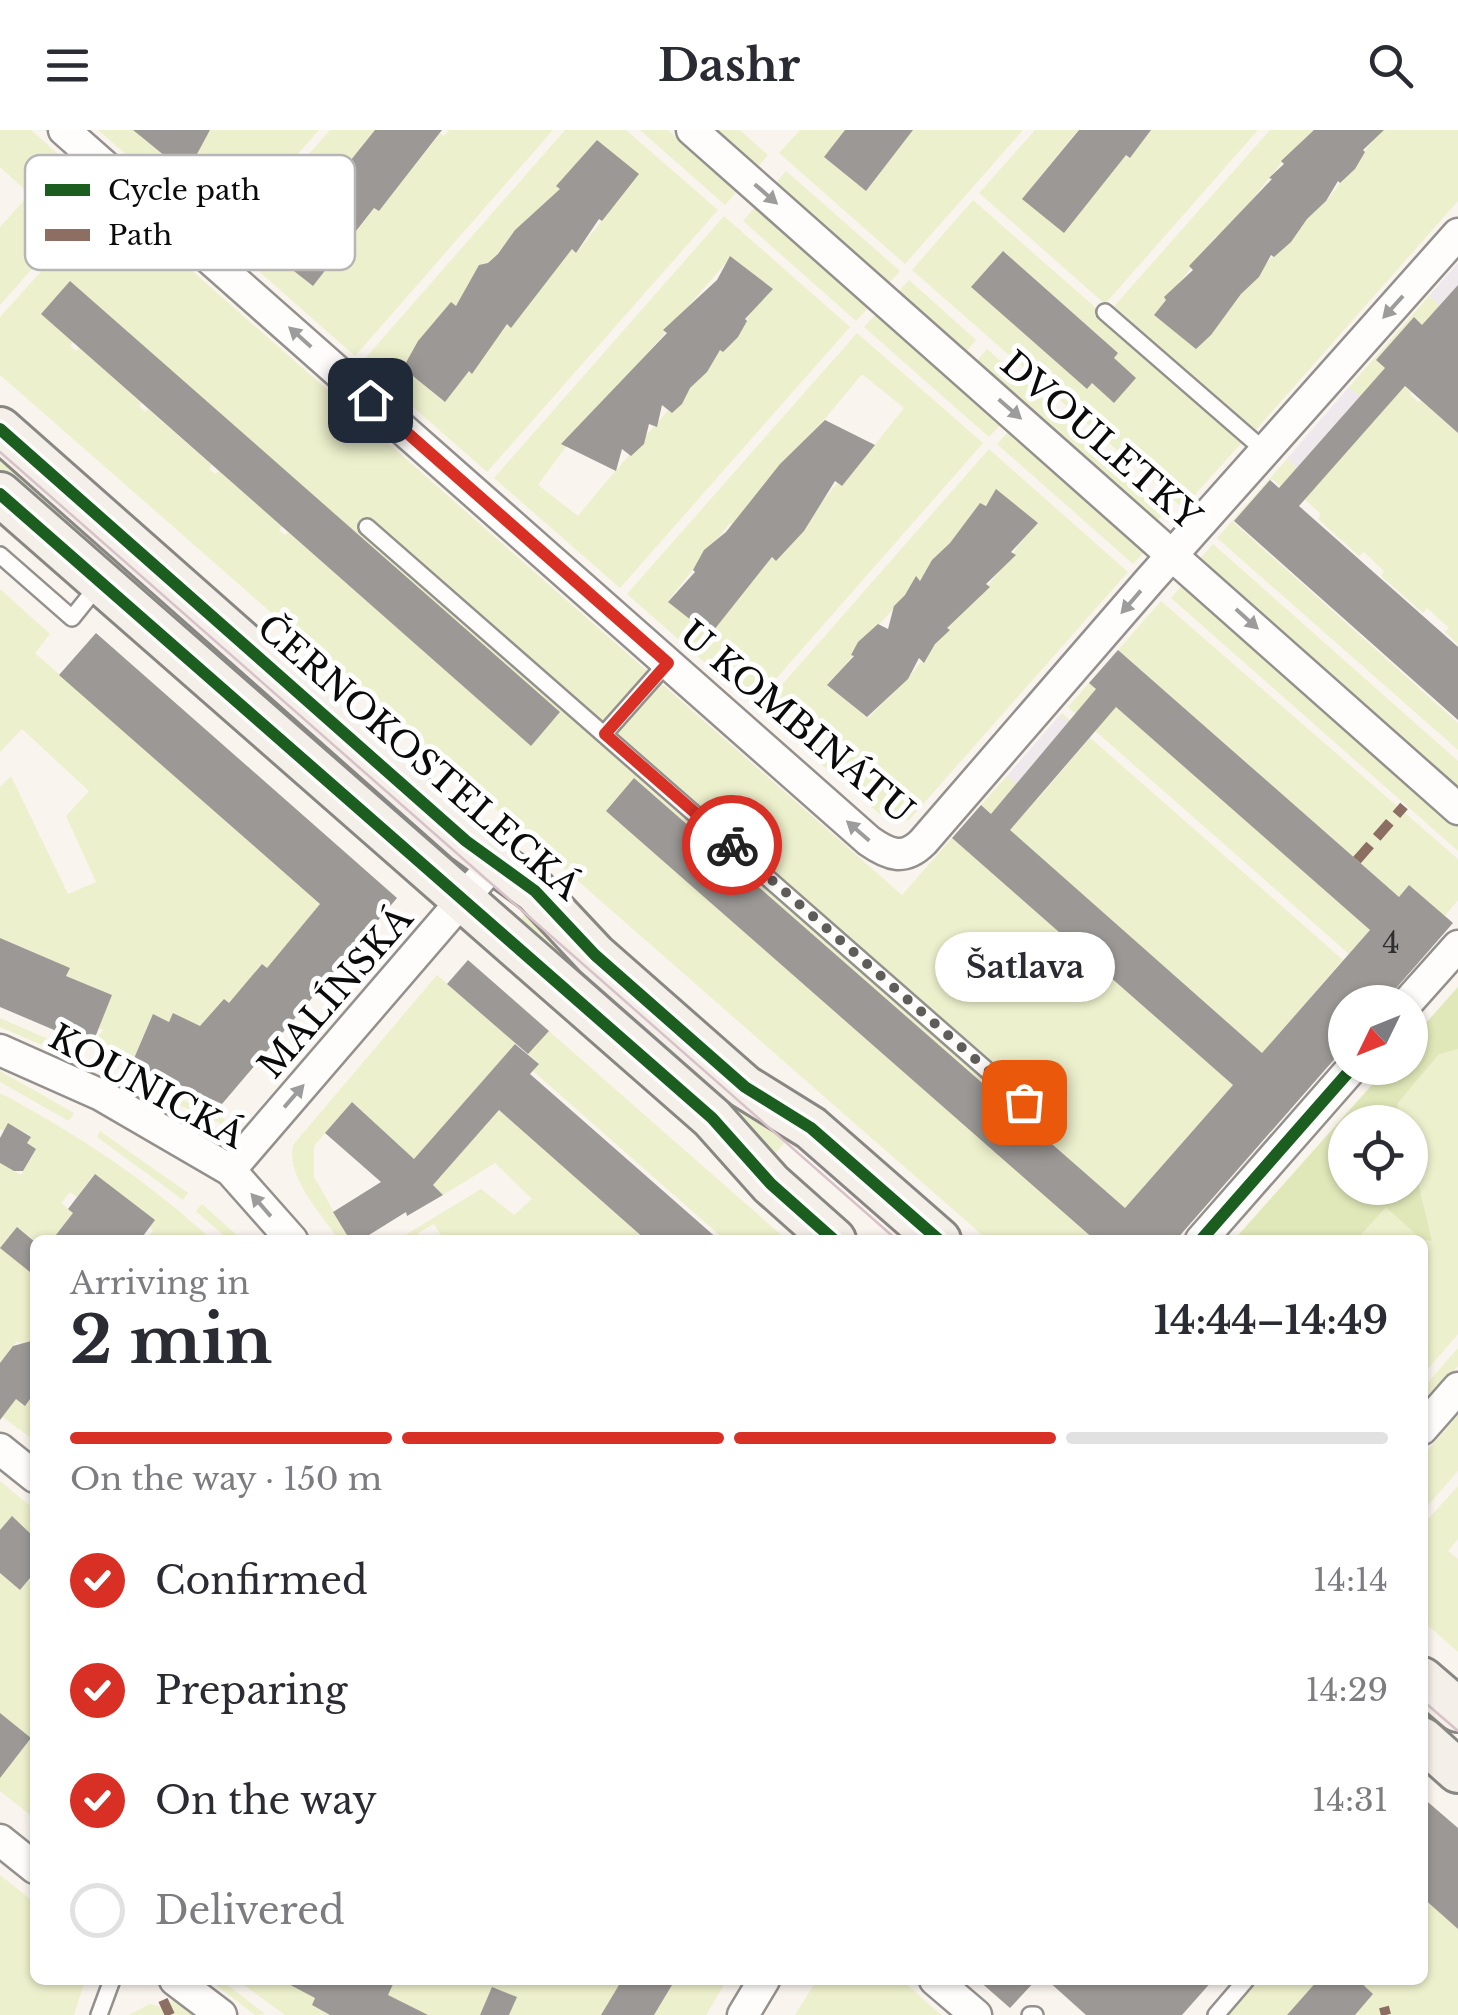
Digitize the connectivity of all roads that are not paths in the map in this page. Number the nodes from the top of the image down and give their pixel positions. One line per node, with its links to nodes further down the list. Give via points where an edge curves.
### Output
1 (64, 130): 3 (street, U KOMBINÁTU, one-way to 1)
2 (692, 130): 11 (street, DVOULETKY, one-way to 11)
3 (92, 155)
4 (1458, 234): 8 (street, U KOMBINÁTU, one-way to 8)
5 (223, 270): 14 (street, U KOMBINÁTU, one-way to 5)
6 (1105, 312): 8 (lane)
7 (0, 429): 17 (main road, ČERNOKOSTELECKÁ)
8 (1265, 451): 11 (street, U KOMBINÁTU)
9 (0, 494): 13 (main road)
10 (366, 526): 15 (lane)
11 (1174, 554): 14 (street, U KOMBINÁTU, one-way to 14, via 923,842 901,855 869,841); 16 (street, DVOULETKY, one-way to 16)
12 (0, 555): 13 (lane, via 72,618)
13 (102, 581): 18 (main road)
14 (668, 663): 15 (lane)
15 (605, 734): 23 (lane)
16 (1458, 808)
17 (495, 862): 18 (street, MALÍNSKÁ); 27 (main road, ČERNOKOSTELECKÁ, via 535,890 595,955 745,1087 811,1128)
18 (464, 899): 24 (street, MALÍNSKÁ, one-way to 18); 26 (main road, via 712,1118)
19 (1458, 946): 20 (street)
20 (1423, 985)
21 (0, 1050): 24 (street, KOUNICKÁ, via 102,1095)
22 (1337, 1085): 28 (street)
23 (1053, 1128)
24 (230, 1170): 25 (street, KOUNICKÁ, one-way to 24)
25 (288, 1235)
26 (828, 1235)
27 (933, 1235)
28 (1205, 1235)
29 (1458, 1388): 30 (street)
30 (1428, 1422)
31 (0, 1448): 32 (street)
32 (30, 1473)
33 (1428, 1684): 34 (main road)
34 (1458, 1710)
35 (1428, 1745): 36 (main road)
36 (1458, 1770)
37 (0, 1840): 38 (street)
38 (30, 1864)
39 (110, 1985): 44 (lane)
40 (182, 1985): 45 (street)
41 (761, 1985): 46 (street)
42 (942, 1985): 47 (street)
43 (1242, 1985): 48 (lane)
44 (99, 2015)
45 (221, 2015)
46 (743, 2015)
47 (976, 2015)
48 (1216, 2015)

